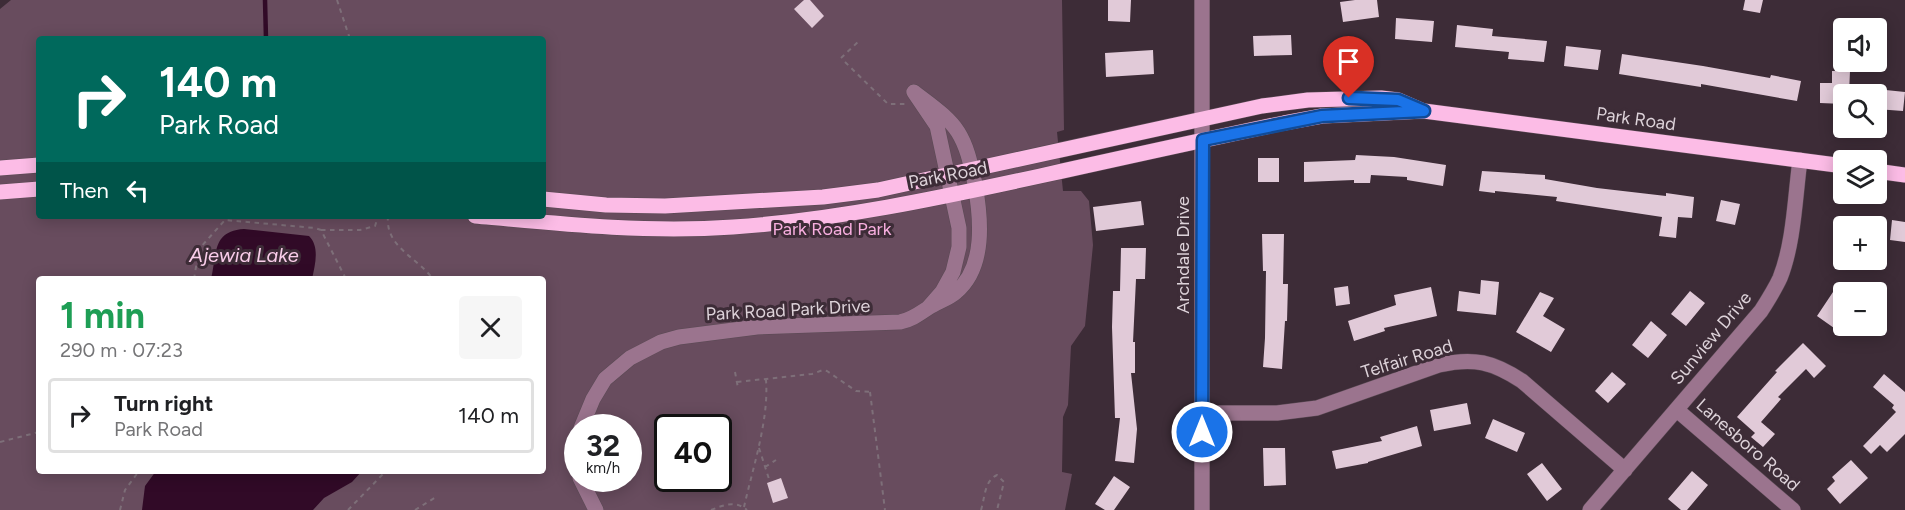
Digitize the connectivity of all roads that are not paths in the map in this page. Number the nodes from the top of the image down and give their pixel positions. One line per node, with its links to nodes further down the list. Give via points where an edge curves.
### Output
1 (1202, 0): 3 (street, Archdale Drive)
2 (1424, 111): 3 (main road, Park Road, via 1398,100 1339,98); 4 (main road, Park Road, via 1322,116); 5 (main road, Park Road)
3 (1203, 117): 4 (street, Archdale Drive); 9 (main road, Park Road)
4 (1203, 140): 14 (main road, Park Road); 21 (street, Archdale Drive)
5 (1800, 160): 6 (main road, Park Road); 20 (street, Sunview Drive, via 1784,266 1773,292)
6 (1833, 164)
7 (36, 165): 8 (main road)
8 (0, 168)
9 (972, 169): 11 (main road, Park Road); 11 (street, Park Road Park Drive, via 953,125 914,92 937,126); 14 (street, Park Road Park Drive)
10 (1887, 173): 12 (main road)
11 (948, 175): 16 (street, Park Road Park Drive); 17 (main road, Park Road, via 824,197 711,204 606,205)
12 (1905, 175)
13 (36, 189): 15 (main road)
14 (976, 190): 16 (main road, Park Road); 19 (street, Park Road Park Drive, via 980,233 972,268 956,292)
15 (0, 192)
16 (952, 195): 18 (main road, Park Road, via 831,217 732,227 597,227); 19 (street, Park Road Park Drive, via 959,236 956,265 942,292)
17 (546, 199)
18 (508, 219)
19 (928, 308): 22 (street, Park Road Park Drive, via 900,322 757,327 661,342 630,358 605,380)
20 (1677, 410): 23 (street, Sunview Drive); 28 (street, Lanesboro Road)
21 (1202, 413): 23 (street, Telfair Road, via 1277,413 1317,408 1439,365 1478,361 1506,370 1522,381); 26 (street, Archdale Drive)
22 (587, 414)
23 (1625, 470): 27 (street, Sunview Drive)
24 (587, 492): 25 (street)
25 (596, 510)
26 (1202, 510)
27 (1590, 510)
28 (1793, 510)

